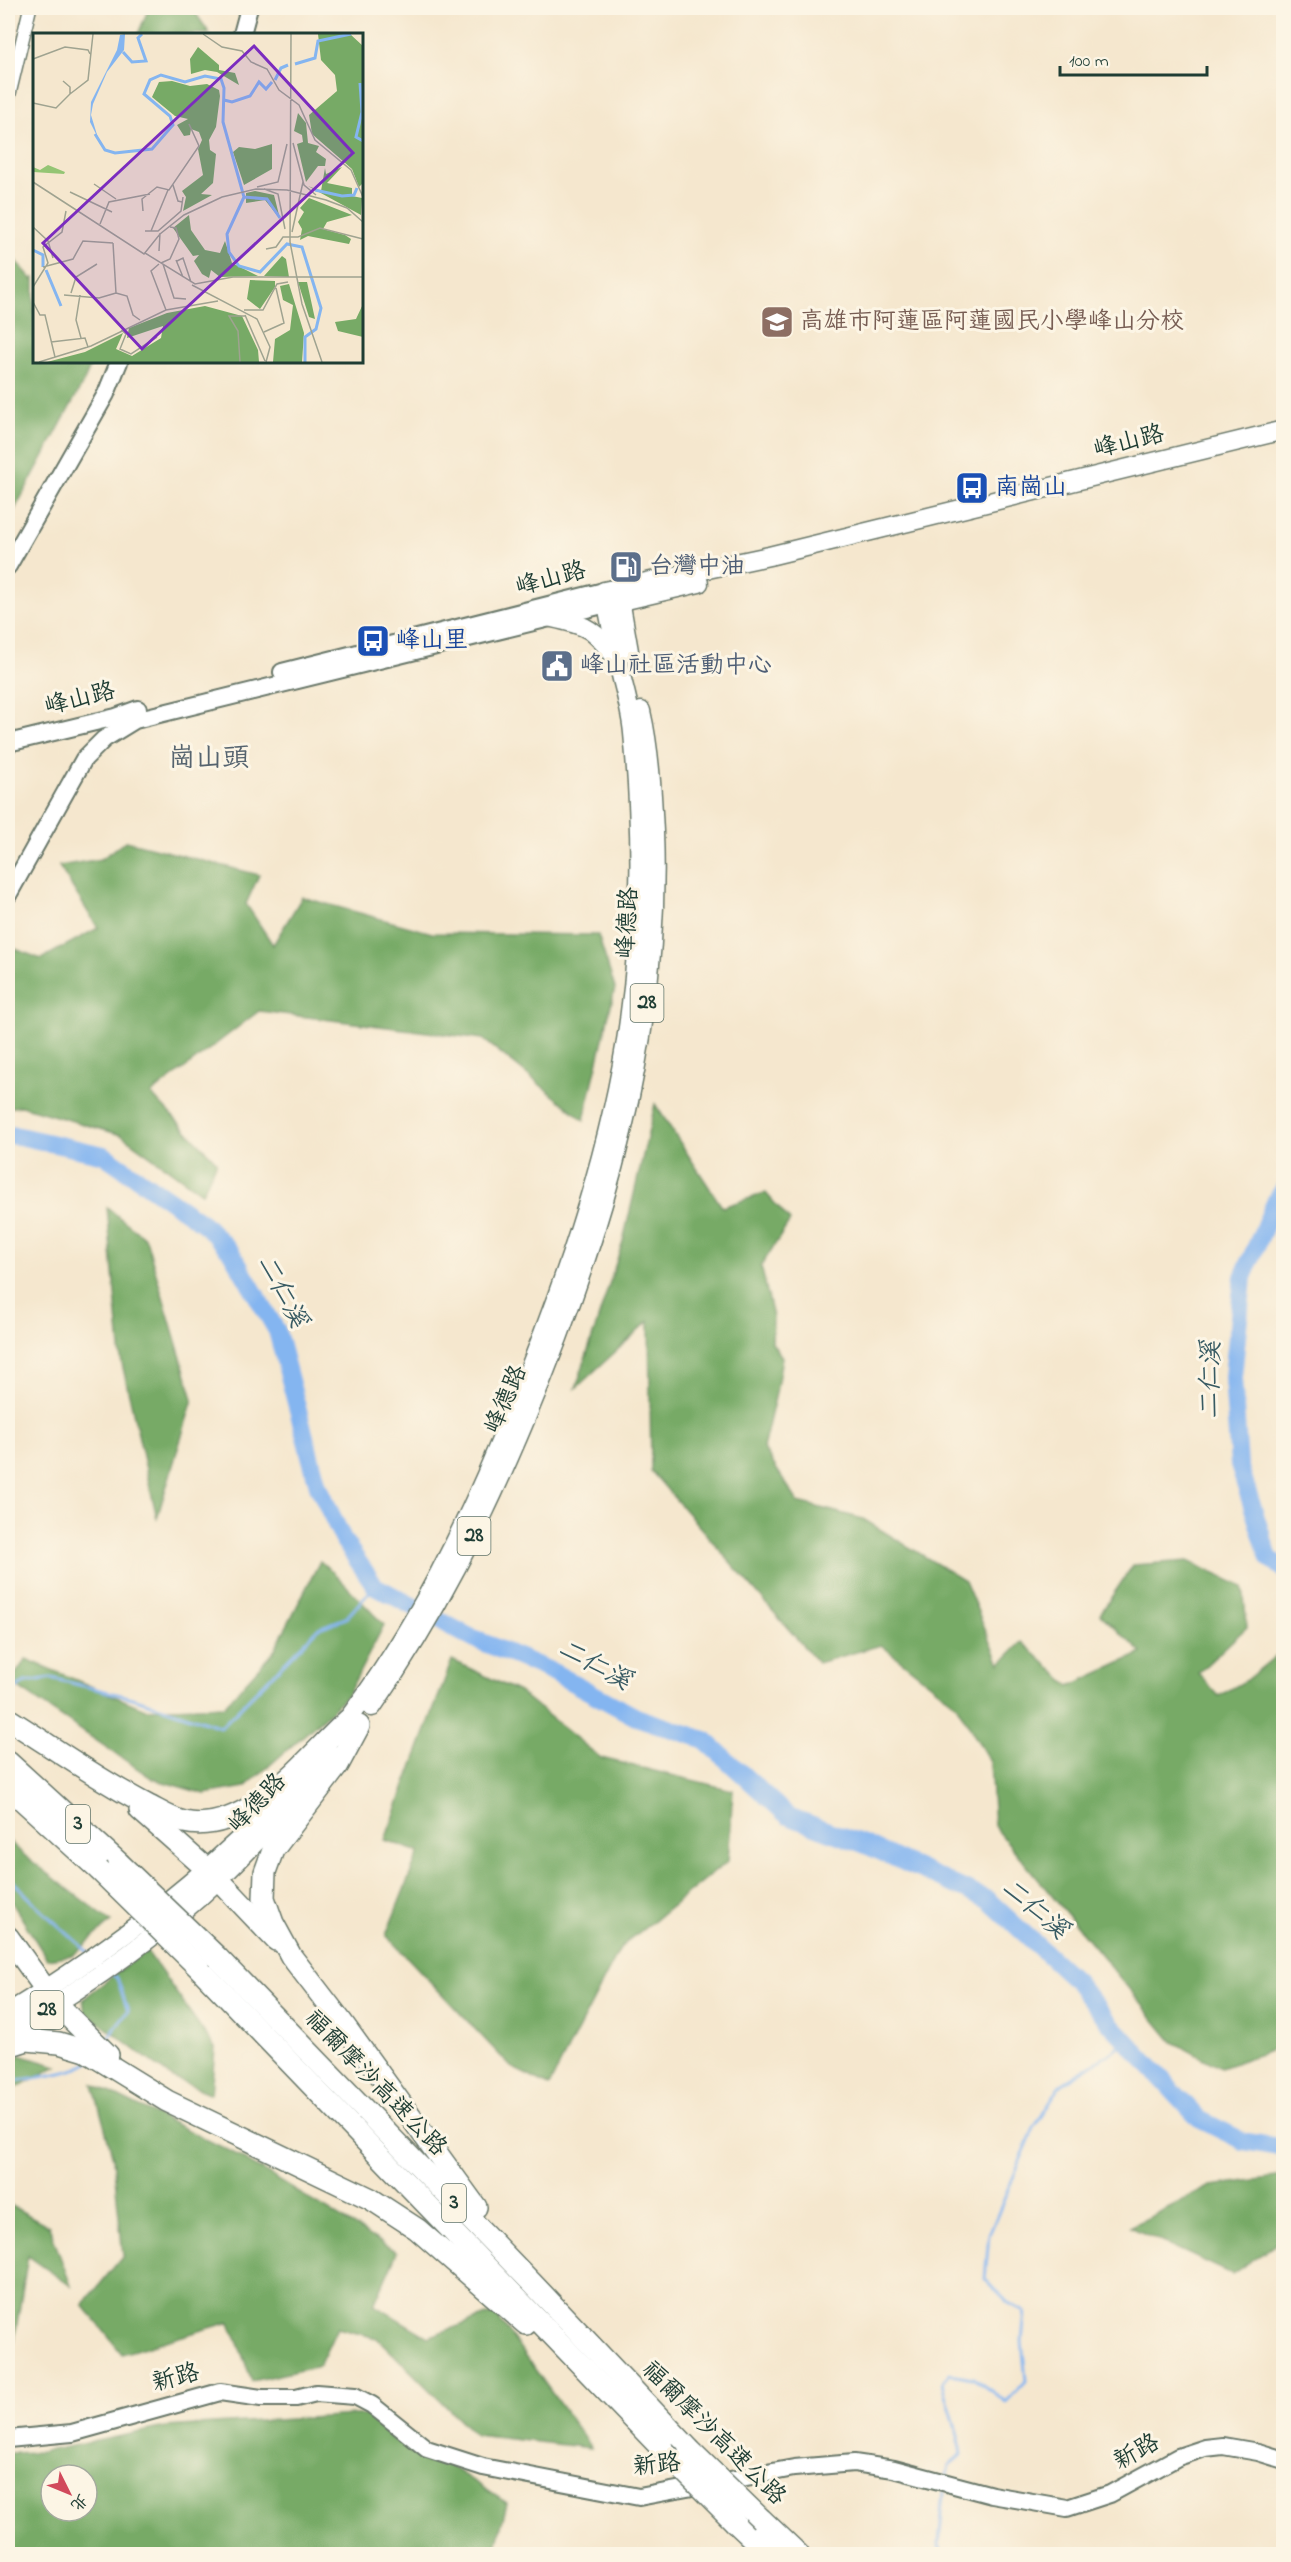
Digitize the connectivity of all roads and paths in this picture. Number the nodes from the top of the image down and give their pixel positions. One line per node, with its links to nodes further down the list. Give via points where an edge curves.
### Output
1 (30, 8): 4 (street)
2 (249, 8): 3 (street)
3 (242, 33)
4 (8, 100)
5 (120, 363): 8 (street, via 106,394)
6 (1284, 430): 10 (main road, 峰山路)
7 (1284, 441): 9 (main road, 峰山路)
8 (8, 566)
9 (658, 593): 10 (main road, 峰山路); 12 (main road, via 639,607 628,630)
10 (612, 596): 11 (street, 峰山路); 12 (main road, 峰德路 / 28); 13 (street, 峰山路, via 364,650)
11 (552, 618): 12 (main road, via 592,629); 14 (street, 峰山路)
12 (624, 658): 19 (main road, 峰德路 / 28, via 638,809 639,912 625,1046 593,1182 551,1338 514,1446 454,1576 415,1644)
13 (116, 717): 14 (street); 15 (street, 峰山路); 16 (street, via 77,753)
14 (135, 720): 17 (street, via 104,739 84,759)
15 (8, 743)
16 (8, 876)
17 (8, 895)
18 (8, 1719): 21 (highway)
19 (357, 1719): 21 (highway, via 278,1788 223,1821 184,1822); 23 (main road, 峰德路 / 28, via 286,1810); 25 (highway, via 338,1765 268,1861 264,1898)
20 (8, 1762): 22 (highway, 福爾摩沙高速公路 / 3)
21 (117, 1790): 23 (highway)
22 (22, 1791): 26 (highway, 福爾摩沙高速公路 / 3, bridge, via 99,1870); 26 (highway, 福爾摩沙高速公路 / 3, bridge, via 119,1863)
23 (212, 1875): 25 (highway); 27 (main road, 峰德路 / 28, via 141,1934)
24 (8, 1937): 27 (highway)
25 (291, 1956): 32 (highway, via 463,2191 500,2234)
26 (209, 1964): 32 (highway, 福爾摩沙高速公路 / 3); 33 (highway, 福爾摩沙高速公路 / 3)
27 (50, 1997): 28 (main road, 峰德路 / 28); 29 (main road, 峰德路 / 28); 31 (highway, via 93,2043)
28 (8, 2013)
29 (8, 2033)
30 (8, 2046): 31 (highway, via 27,2040 86,2051)
31 (167, 2101): 33 (highway, via 371,2199 417,2229 540,2336)
32 (532, 2283): 37 (highway, 福爾摩沙高速公路 / 3, bridge, via 689,2449)
33 (575, 2359): 36 (highway, 福爾摩沙高速公路 / 3, bridge)
34 (8, 2439): 35 (street, 新路, via 72,2433 220,2392 261,2398 296,2398 316,2392 355,2396 427,2449 483,2467 639,2497 794,2468 854,2463 1067,2508 1110,2494 1178,2457 1205,2448 1223,2446)
35 (1284, 2460)
36 (770, 2554)
37 (798, 2554)

